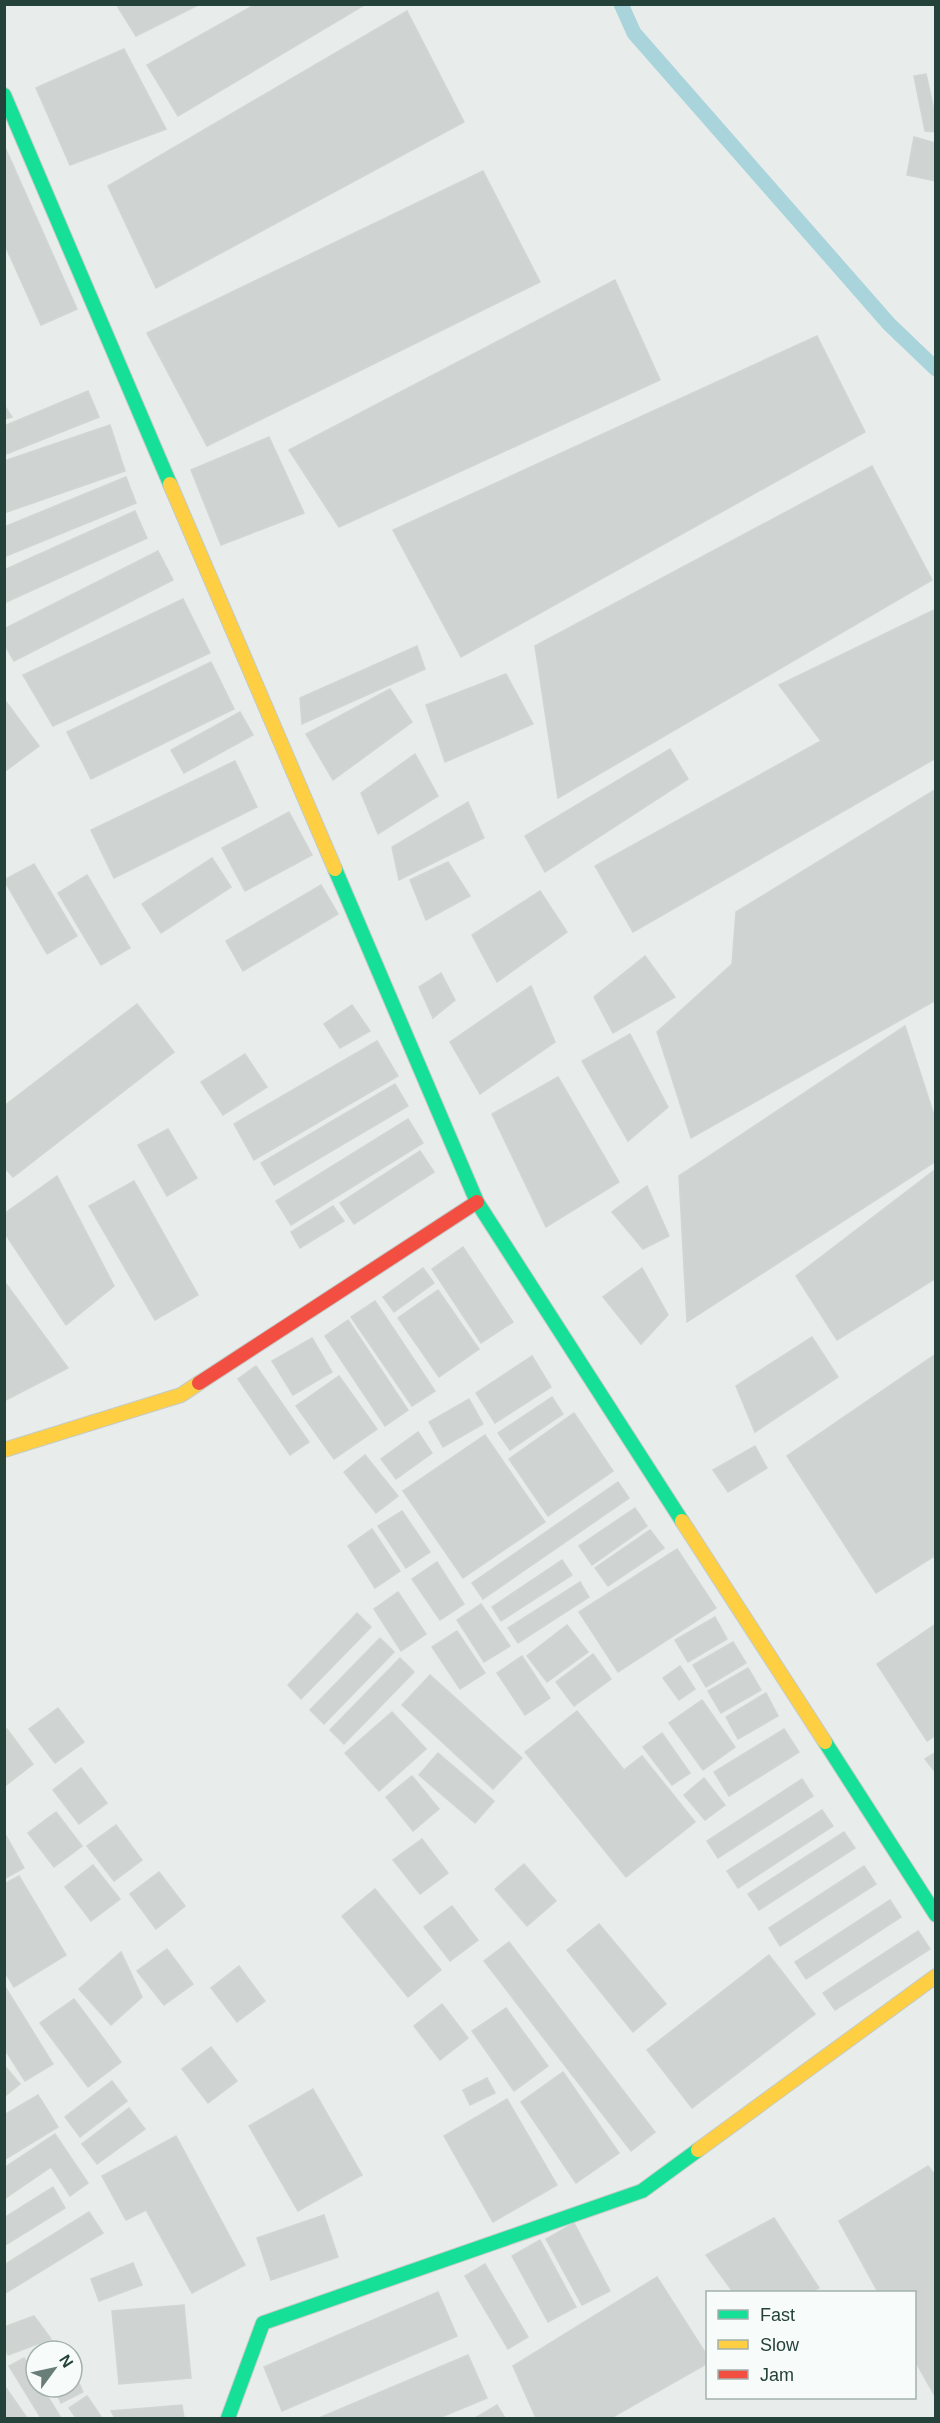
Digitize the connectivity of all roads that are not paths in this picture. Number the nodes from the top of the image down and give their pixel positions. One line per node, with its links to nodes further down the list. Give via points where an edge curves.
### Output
1 (4, 95): 2 (street)
2 (477, 1202): 3 (street, via 181,1395); 4 (street)
3 (4, 1450)
4 (936, 1915)
5 (936, 1976): 6 (street, via 642,2191 263,2323)
6 (228, 2418)

